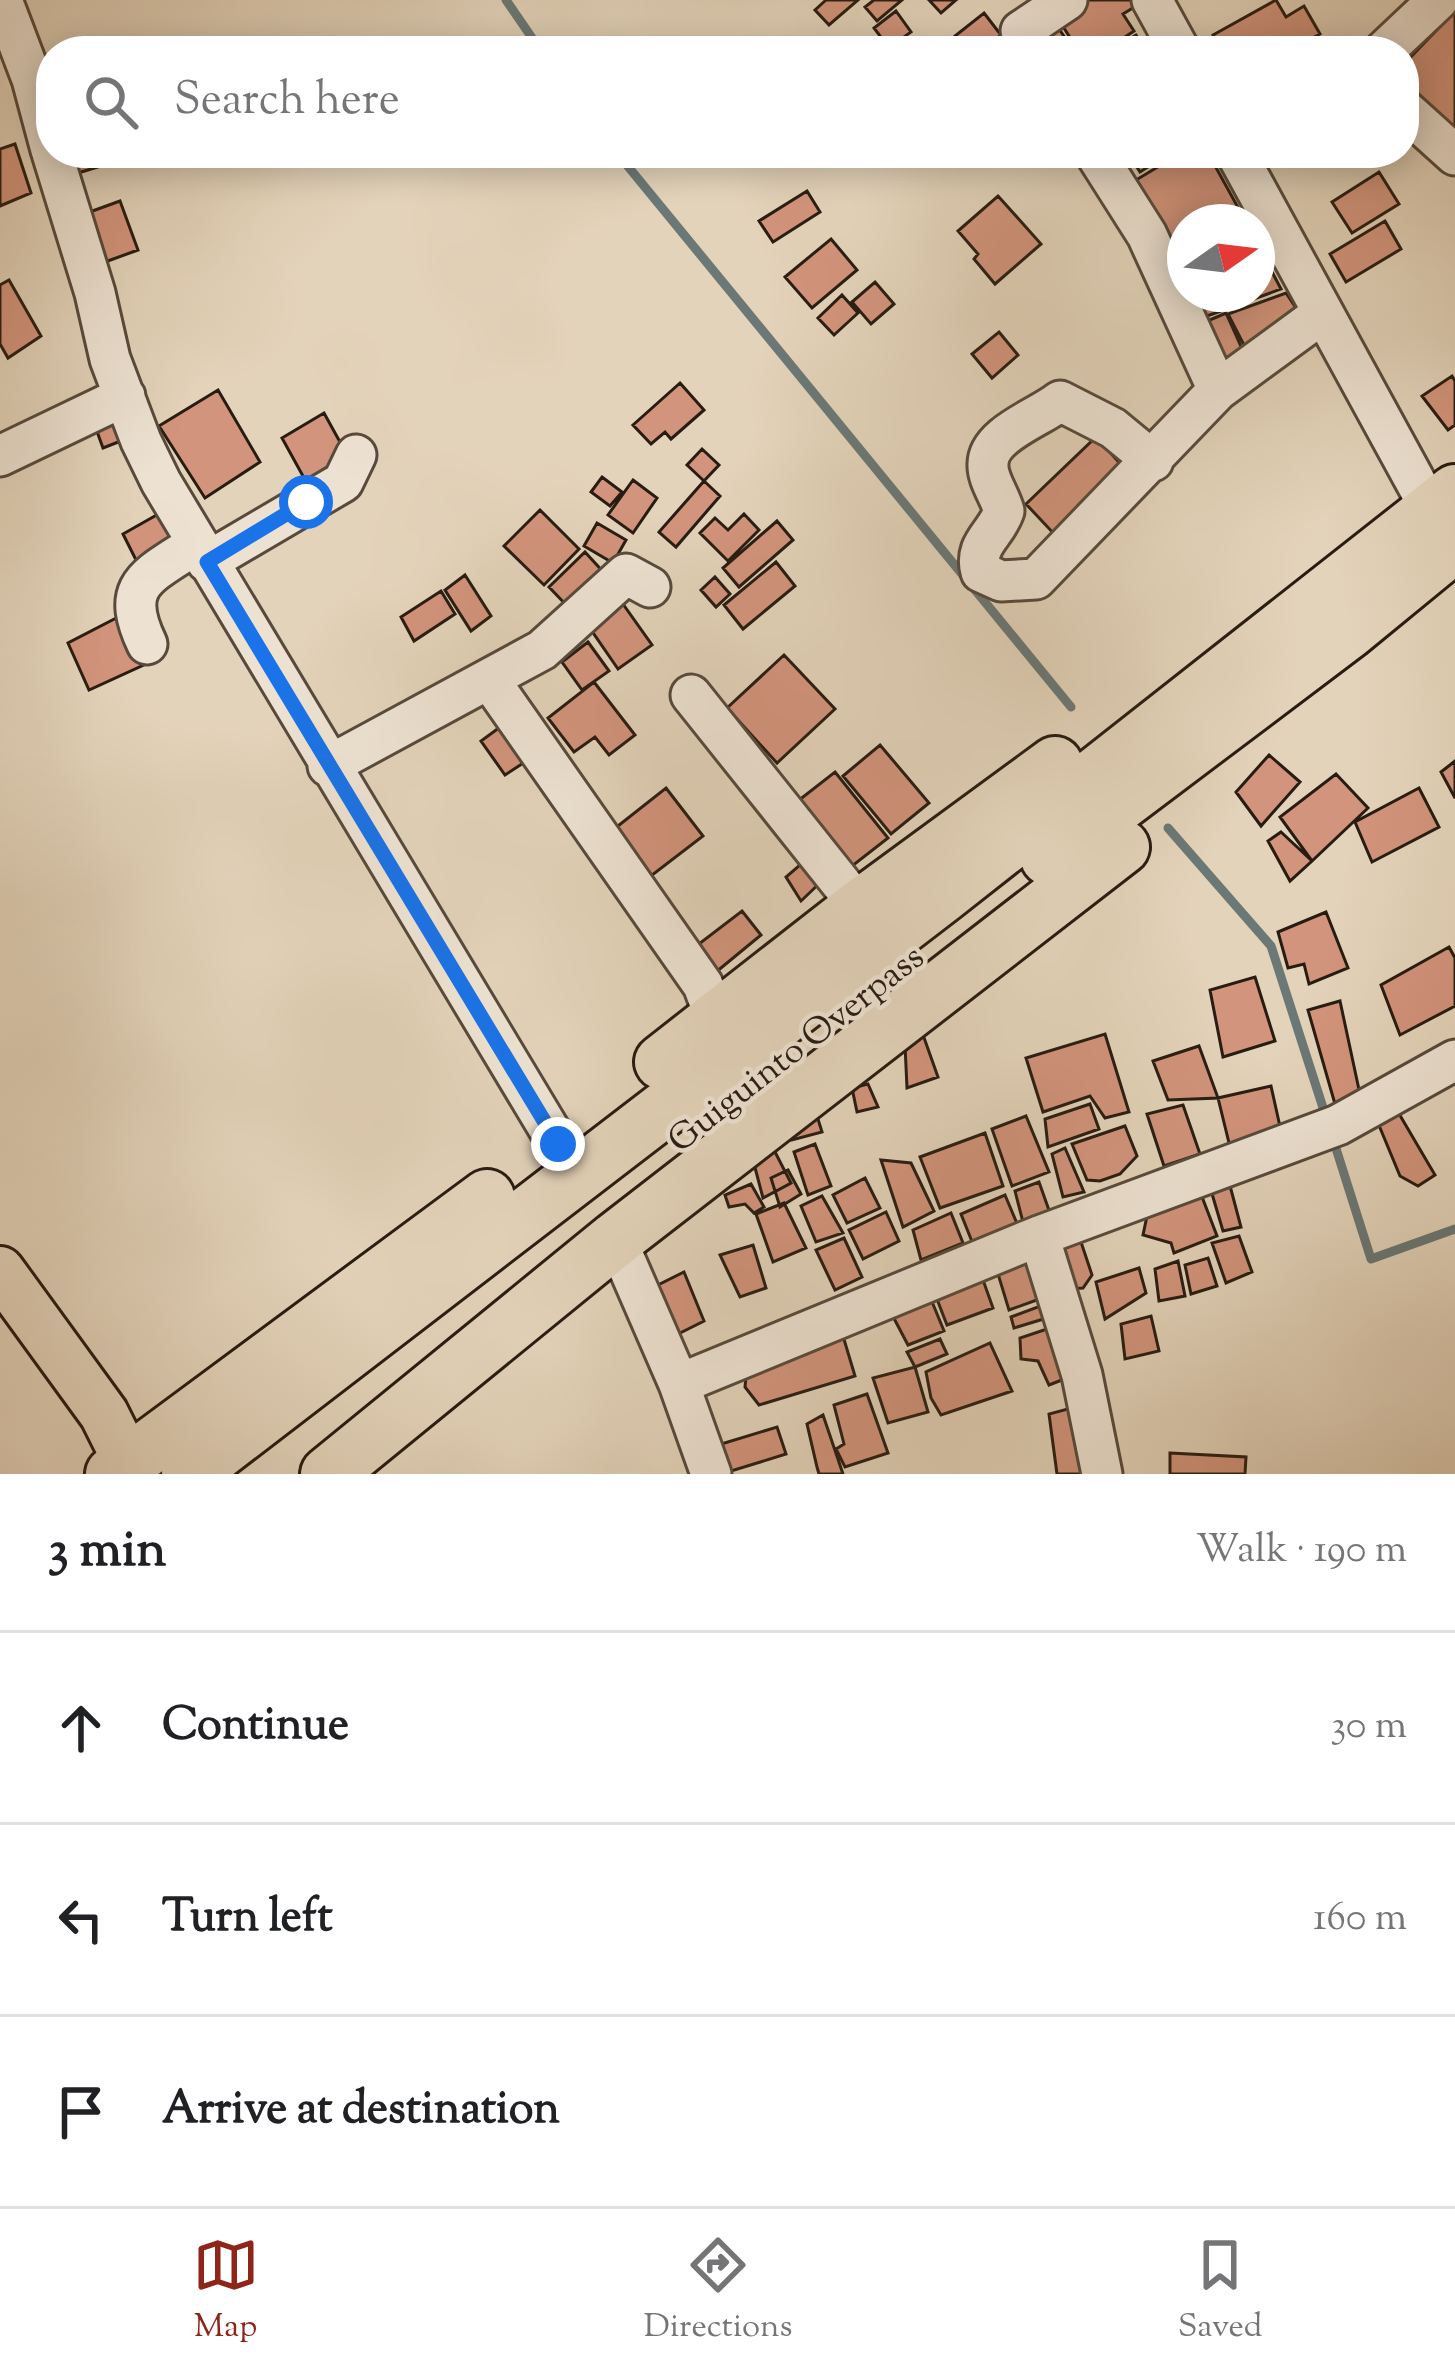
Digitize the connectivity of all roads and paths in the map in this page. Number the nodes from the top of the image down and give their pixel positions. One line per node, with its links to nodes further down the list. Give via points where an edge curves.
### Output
1 (2, 0): 8 (street)
2 (1067, 0): 5 (street)
3 (1152, 0): 6 (street)
4 (1438, 0): 7 (street)
5 (1024, 36)
6 (1172, 36)
7 (1400, 36)
8 (16, 88): 10 (street)
9 (1419, 123): 11 (street)
10 (36, 124)
11 (1455, 155)
12 (56, 168): 17 (street)
13 (1105, 168): 16 (street, via 1147,235)
14 (1243, 168): 15 (street)
15 (1323, 313): 16 (street); 21 (street)
16 (1218, 390): 20 (street)
17 (125, 396): 19 (street); 22 (street)
18 (356, 454): 22 (street, via 343,482)
19 (0, 456)
20 (1153, 461): 20 (street, via 1036,579 1001,581 981,572 982,544 1004,511 987,461 1023,421 1060,401 1113,428)
21 (1450, 529): 24 (highway); 33 (highway, via 1264,728 1103,862)
22 (201, 553): 25 (street, via 153,573 133,600); 28 (street)
23 (650, 587): 26 (street, via 626,574 542,650)
24 (1281, 628): 29 (highway, via 1029,780); 33 (highway, Guiguinto Overpass, via 943,895)
25 (147, 644)
26 (490, 679): 28 (street); 30 (street, via 704,985)
27 (691, 695): 29 (street)
28 (328, 766): 32 (street)
29 (860, 907): 30 (highway)
30 (716, 1020): 32 (highway)
31 (1455, 1060): 34 (street, via 1338,1125)
32 (558, 1144): 37 (highway)
33 (577, 1220): 36 (street); 38 (highway, Guiguinto Overpass); 39 (highway, Guiguinto Overpass); 40 (highway)
34 (1040, 1236): 36 (street); 42 (street)
35 (0, 1270): 37 (main road, via 104,1414)
36 (679, 1384): 41 (street)
37 (121, 1468)
38 (189, 1474)
39 (250, 1474)
40 (328, 1474)
41 (711, 1474)
42 (1102, 1474)

